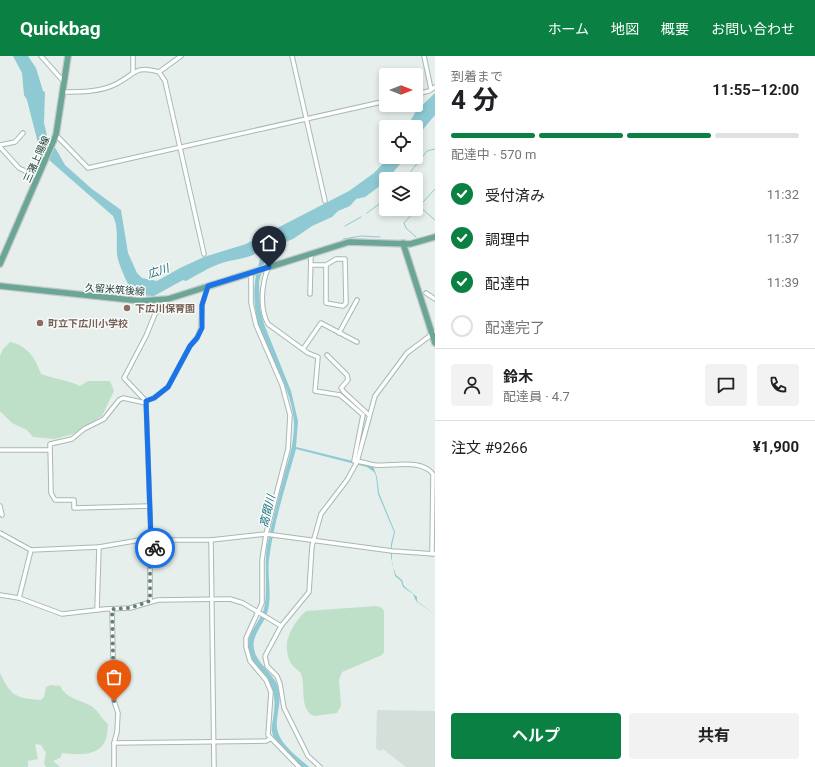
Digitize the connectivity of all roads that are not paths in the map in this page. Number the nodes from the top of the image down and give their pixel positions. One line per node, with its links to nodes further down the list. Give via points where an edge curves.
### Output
1 (41, 56): 9 (street)
2 (68, 56): 9 (main road, 三潴上陽線)
3 (133, 56): 7 (street)
4 (181, 56): 8 (street)
5 (292, 56): 14 (street)
6 (424, 56): 10 (street)
7 (133, 72): 8 (street, via 147,68); 11 (street, via 116,84 95,90)
8 (159, 72): 18 (street, via 165,81)
9 (65, 83): 11 (main road, 三潴上陽線)
10 (433, 88): 12 (street)
11 (63, 92): 16 (main road, 三潴上陽線)
12 (423, 92)
13 (379, 103): 14 (street)
14 (306, 119): 18 (street); 20 (street)
15 (23, 133): 17 (street, via 16,142)
16 (55, 137): 18 (street, via 88,168); 19 (main road, 三潴上陽線)
17 (0, 146): 19 (street, via 19,168)
18 (180, 148): 23 (street)
19 (38, 177): 25 (main road, 三潴上陽線)
20 (325, 201)
21 (435, 237): 22 (main road, 久留米筑後線, via 410,244)
22 (403, 243): 24 (main road, 久留米筑後線, via 349,242); 38 (main road)
23 (204, 254)
24 (311, 254): 26 (street); 28 (main road, 久留米筑後線)
25 (0, 264)
26 (311, 265): 27 (street); 33 (street)
27 (326, 265): 27 (street, via 326,303 343,306 346,303 345,259 336,259)
28 (267, 267): 29 (main road, 久留米筑後線); 41 (street, via 263,281 266,320)
29 (252, 272): 31 (main road, 久留米筑後線); 54 (street, via 251,303 256,325 282,386 290,416 288,449)
30 (0, 286): 34 (main road, 久留米筑後線, via 141,301)
31 (208, 286): 34 (main road, 久留米筑後線); 44 (street, via 202,305 202,328 197,338 168,387)
32 (426, 293): 35 (street)
33 (310, 294)
34 (168, 299): 43 (street, via 155,314 124,378)
35 (435, 299)
36 (356, 300): 37 (street)
37 (339, 333): 39 (street); 41 (street, via 321,323)
38 (433, 333): 40 (main road); 45 (street, via 399,361 375,396)
39 (357, 342)
40 (435, 342)
41 (303, 349): 48 (street, via 318,356 315,391 340,395 363,415 354,460)
42 (327, 355): 45 (street, via 348,374 348,380 341,388)
43 (144, 399)
44 (146, 403): 47 (street, via 125,398 119,400 104,419 84,429 72,439 50,444); 51 (street)
45 (369, 415): 48 (street)
46 (0, 450): 47 (street)
47 (50, 450): 51 (street, via 51,493 55,500 74,500 74,508)
48 (356, 462): 49 (street, via 423,467 433,474); 56 (street, via 347,480 321,514)
49 (434, 483): 60 (street)
50 (0, 506): 52 (street)
51 (149, 506): 57 (street)
52 (2, 515)
53 (0, 533): 59 (street)
54 (266, 534): 55 (street); 56 (street); 67 (street, via 262,560)
55 (211, 540): 57 (street); 63 (street)
56 (314, 540): 60 (street, via 391,551); 68 (street, via 309,592)
57 (153, 541): 58 (street, via 140,540); 64 (street, via 155,547 150,562)
58 (99, 548): 59 (street); 66 (street)
59 (31, 550): 62 (street)
60 (434, 554)
61 (0, 596): 62 (street)
62 (19, 598): 66 (street, via 62,614)
63 (212, 600): 64 (street); 67 (street, via 236,600); 70 (street)
64 (150, 601): 65 (street, via 130,608)
65 (112, 609): 66 (street); 71 (street, via 114,701 118,713)
66 (97, 610)
67 (260, 613): 68 (street); 69 (street, via 246,638 246,647 250,661 266,680 271,692 268,727)
68 (281, 626): 75 (street, via 265,656 265,661 277,676 284,708 308,756)
69 (270, 739): 70 (street); 74 (street)
70 (214, 741): 71 (street); 73 (street)
71 (114, 743): 72 (street)
72 (114, 767)
73 (214, 767)
74 (299, 767)
75 (320, 767)

